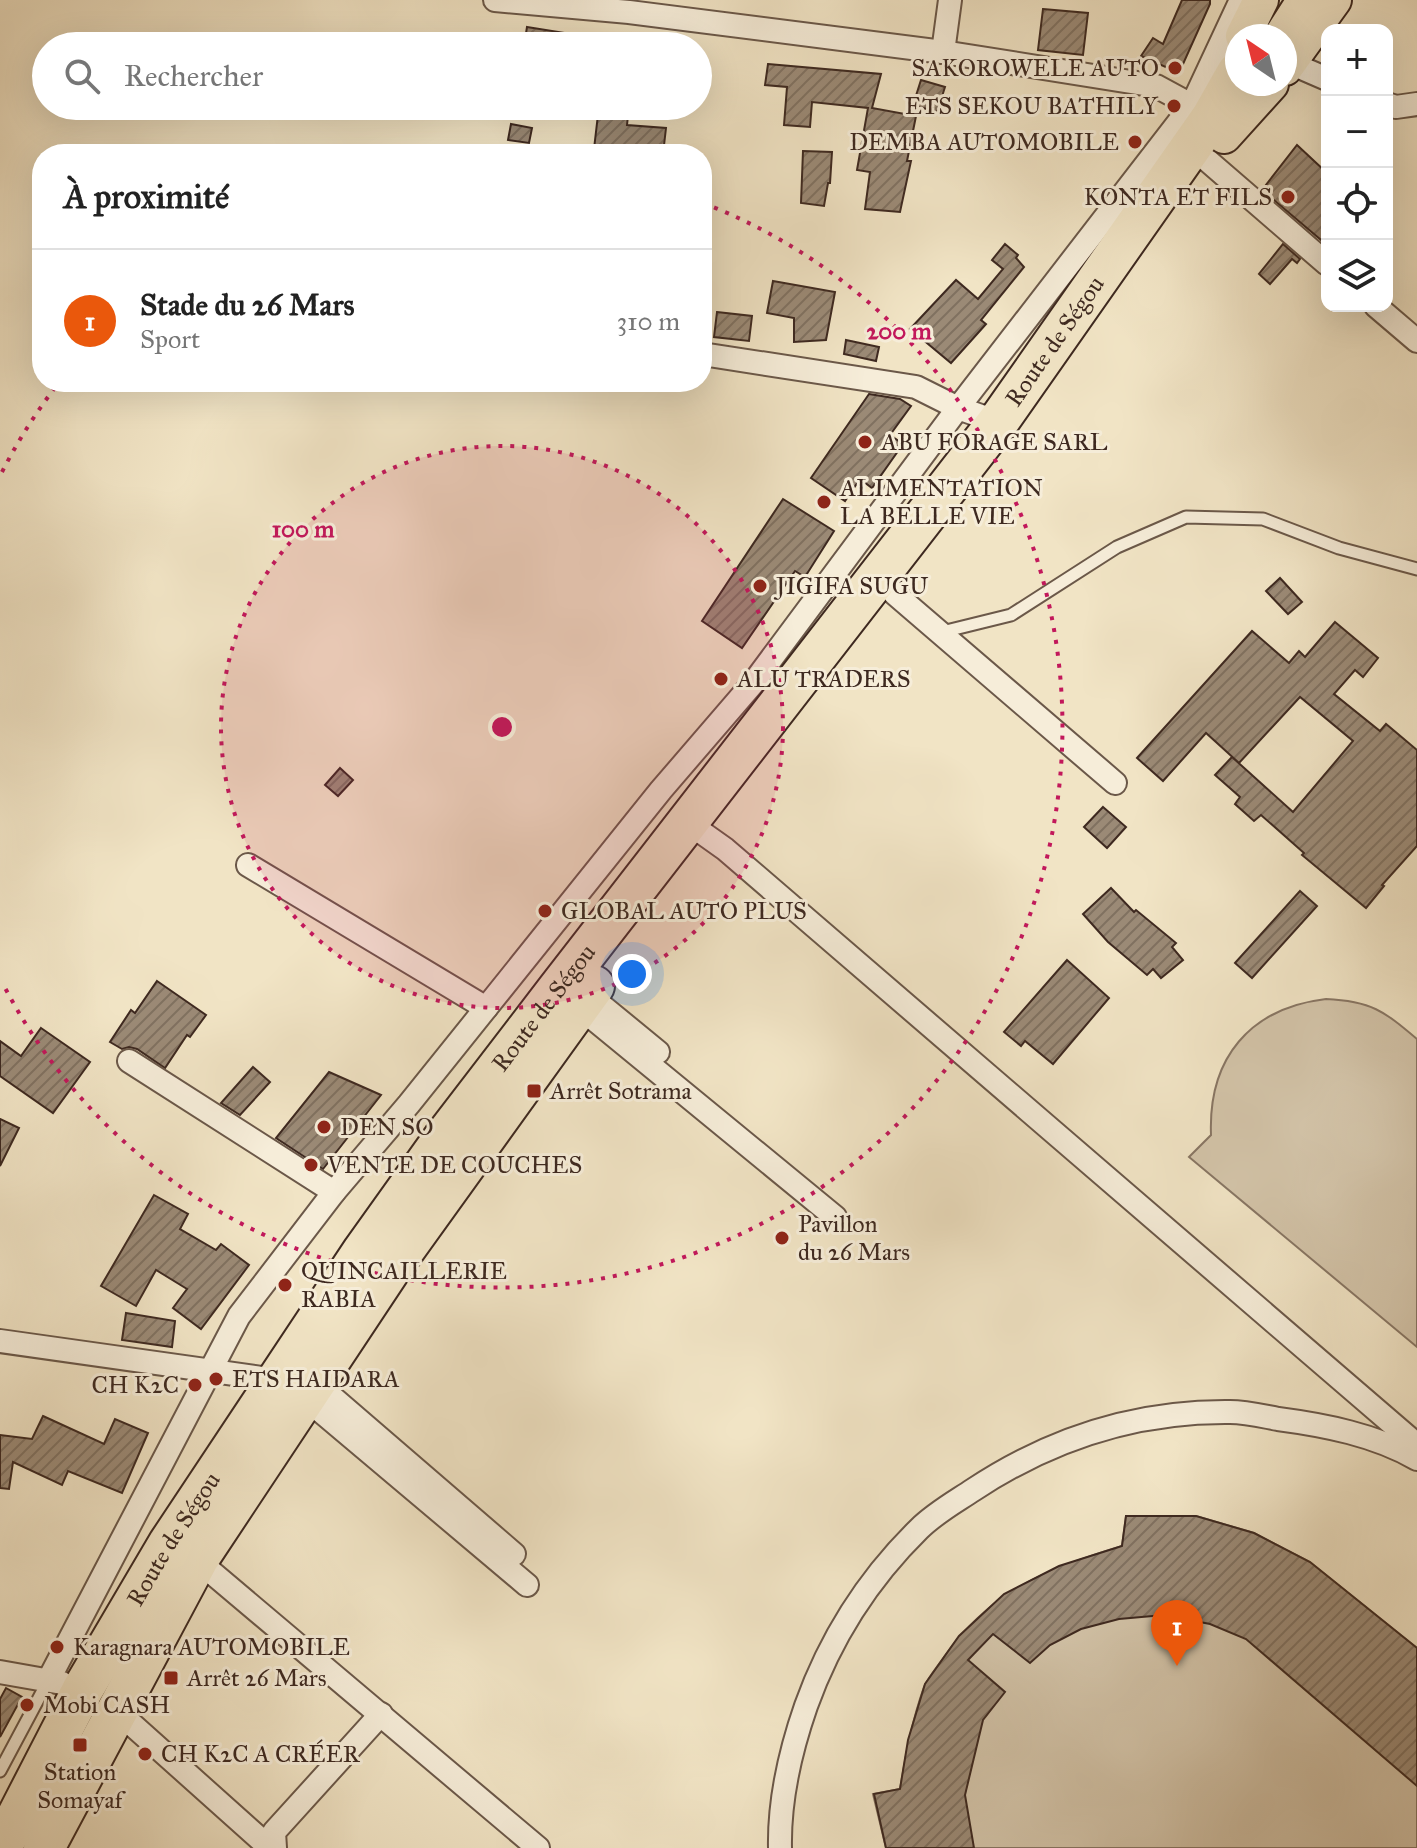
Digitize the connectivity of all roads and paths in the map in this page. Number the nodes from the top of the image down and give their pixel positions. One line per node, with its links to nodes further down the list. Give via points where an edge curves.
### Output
1 (495, 0): 12 (street)
2 (950, 0): 12 (street)
3 (1241, 0): 15 (street)
4 (1261, 0): 8 (main road)
5 (1281, 0): 9 (highway)
6 (1308, 0): 10 (highway, Route de Ségou)
7 (1334, 0): 11 (main road, Route de Ségou)
8 (1249, 24)
9 (1266, 24)
10 (1297, 28)
11 (1297, 46)
12 (943, 52): 15 (street, via 1156,86)
13 (1297, 68): 14 (street)
14 (1321, 77)
15 (1224, 103): 18 (street); 22 (street); 23 (highway, Route de Ségou); 25 (highway, Route de Ségou, via 1162,231)
16 (1417, 104): 17 (street)
17 (1393, 106)
18 (1321, 255)
19 (1383, 312): 20 (street)
20 (1417, 341)
21 (712, 356): 22 (street, via 916,387)
22 (958, 408): 23 (street); 31 (street, via 754,682)
23 (998, 422): 28 (highway, Route de Ségou)
24 (1417, 569): 26 (lane, via 1339,548 1263,519 1186,517 1117,547 1011,615)
25 (895, 594): 26 (street); 28 (highway, Route de Ségou)
26 (940, 633): 27 (street)
27 (1115, 783)
28 (697, 829): 30 (highway, Route de Ségou); 38 (street)
29 (248, 865): 31 (street)
30 (573, 992): 34 (street); 37 (highway, Route de Ségou, via 443,1139 363,1251)
31 (486, 1008): 33 (street)
32 (129, 1061): 33 (street)
33 (334, 1192): 36 (street, via 239,1316)
34 (840, 1212)
35 (0, 1341): 36 (street)
36 (210, 1370): 37 (street); 43 (street)
37 (296, 1380): 40 (highway, Route de Ségou); 41 (street)
38 (1417, 1445)
39 (1417, 1459): 51 (street, via 1356,1435 1232,1412 1110,1426 1002,1471 921,1526 851,1610 816,1677 799,1728 787,1772)
40 (184, 1551): 43 (highway, Route de Ségou); 44 (highway, Route de Ségou); 45 (street)
41 (531, 1579)
42 (0, 1672): 43 (street)
43 (66, 1684): 46 (lane); 47 (highway, Route de Ségou)
44 (118, 1712): 48 (highway, Route de Ségou); 49 (street)
45 (381, 1714): 49 (street, via 274,1832); 50 (street)
46 (0, 1771)
47 (1, 1848)
48 (44, 1848)
49 (273, 1848)
50 (538, 1848)
51 (780, 1848)

